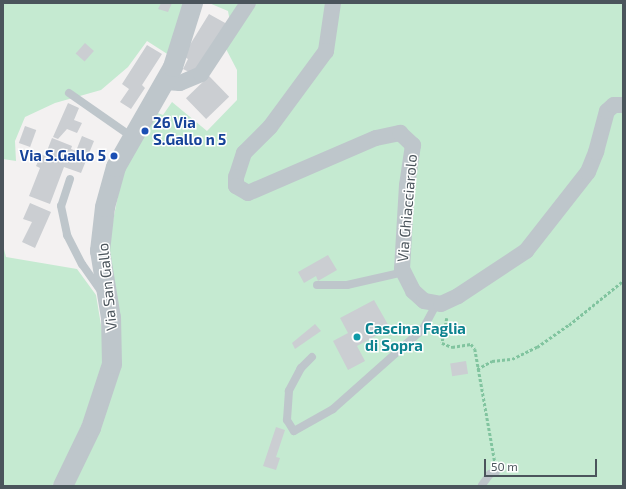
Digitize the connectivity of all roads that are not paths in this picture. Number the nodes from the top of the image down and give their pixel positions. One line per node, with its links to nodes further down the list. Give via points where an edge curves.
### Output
1 (193, 3): 4 (street, Via San Gallo)
2 (248, 3): 4 (street, via 201,74 180,83)
3 (333, 3): 10 (street, Via Ghiacciarolo, via 326,51 270,127 244,153 236,177 236,186 248,193 376,138 400,133 413,145 407,185)
4 (169, 75): 7 (lane, via 153,88); 8 (street, Via San Gallo)
5 (69, 93): 8 (lane)
6 (623, 105): 13 (street, via 614,105 607,112 588,172 526,250 458,296 441,304)
7 (138, 110)
8 (132, 137): 12 (street, Via San Gallo, via 116,167 105,207 100,250)
9 (70, 179): 12 (lane, via 62,206 67,235 94,283)
10 (404, 272): 11 (lane, via 347,285); 13 (street, Via Ghiacciarolo, via 413,291 424,301)
11 (317, 285)
12 (106, 297): 17 (street, Via San Gallo, via 111,318 112,364 91,428)
13 (436, 303): 14 (lane, via 418,334 333,409 294,431 287,420 288,390 301,368)
14 (312, 357)
15 (496, 472): 16 (lane, via 490,474)
16 (482, 485)
17 (63, 486)

